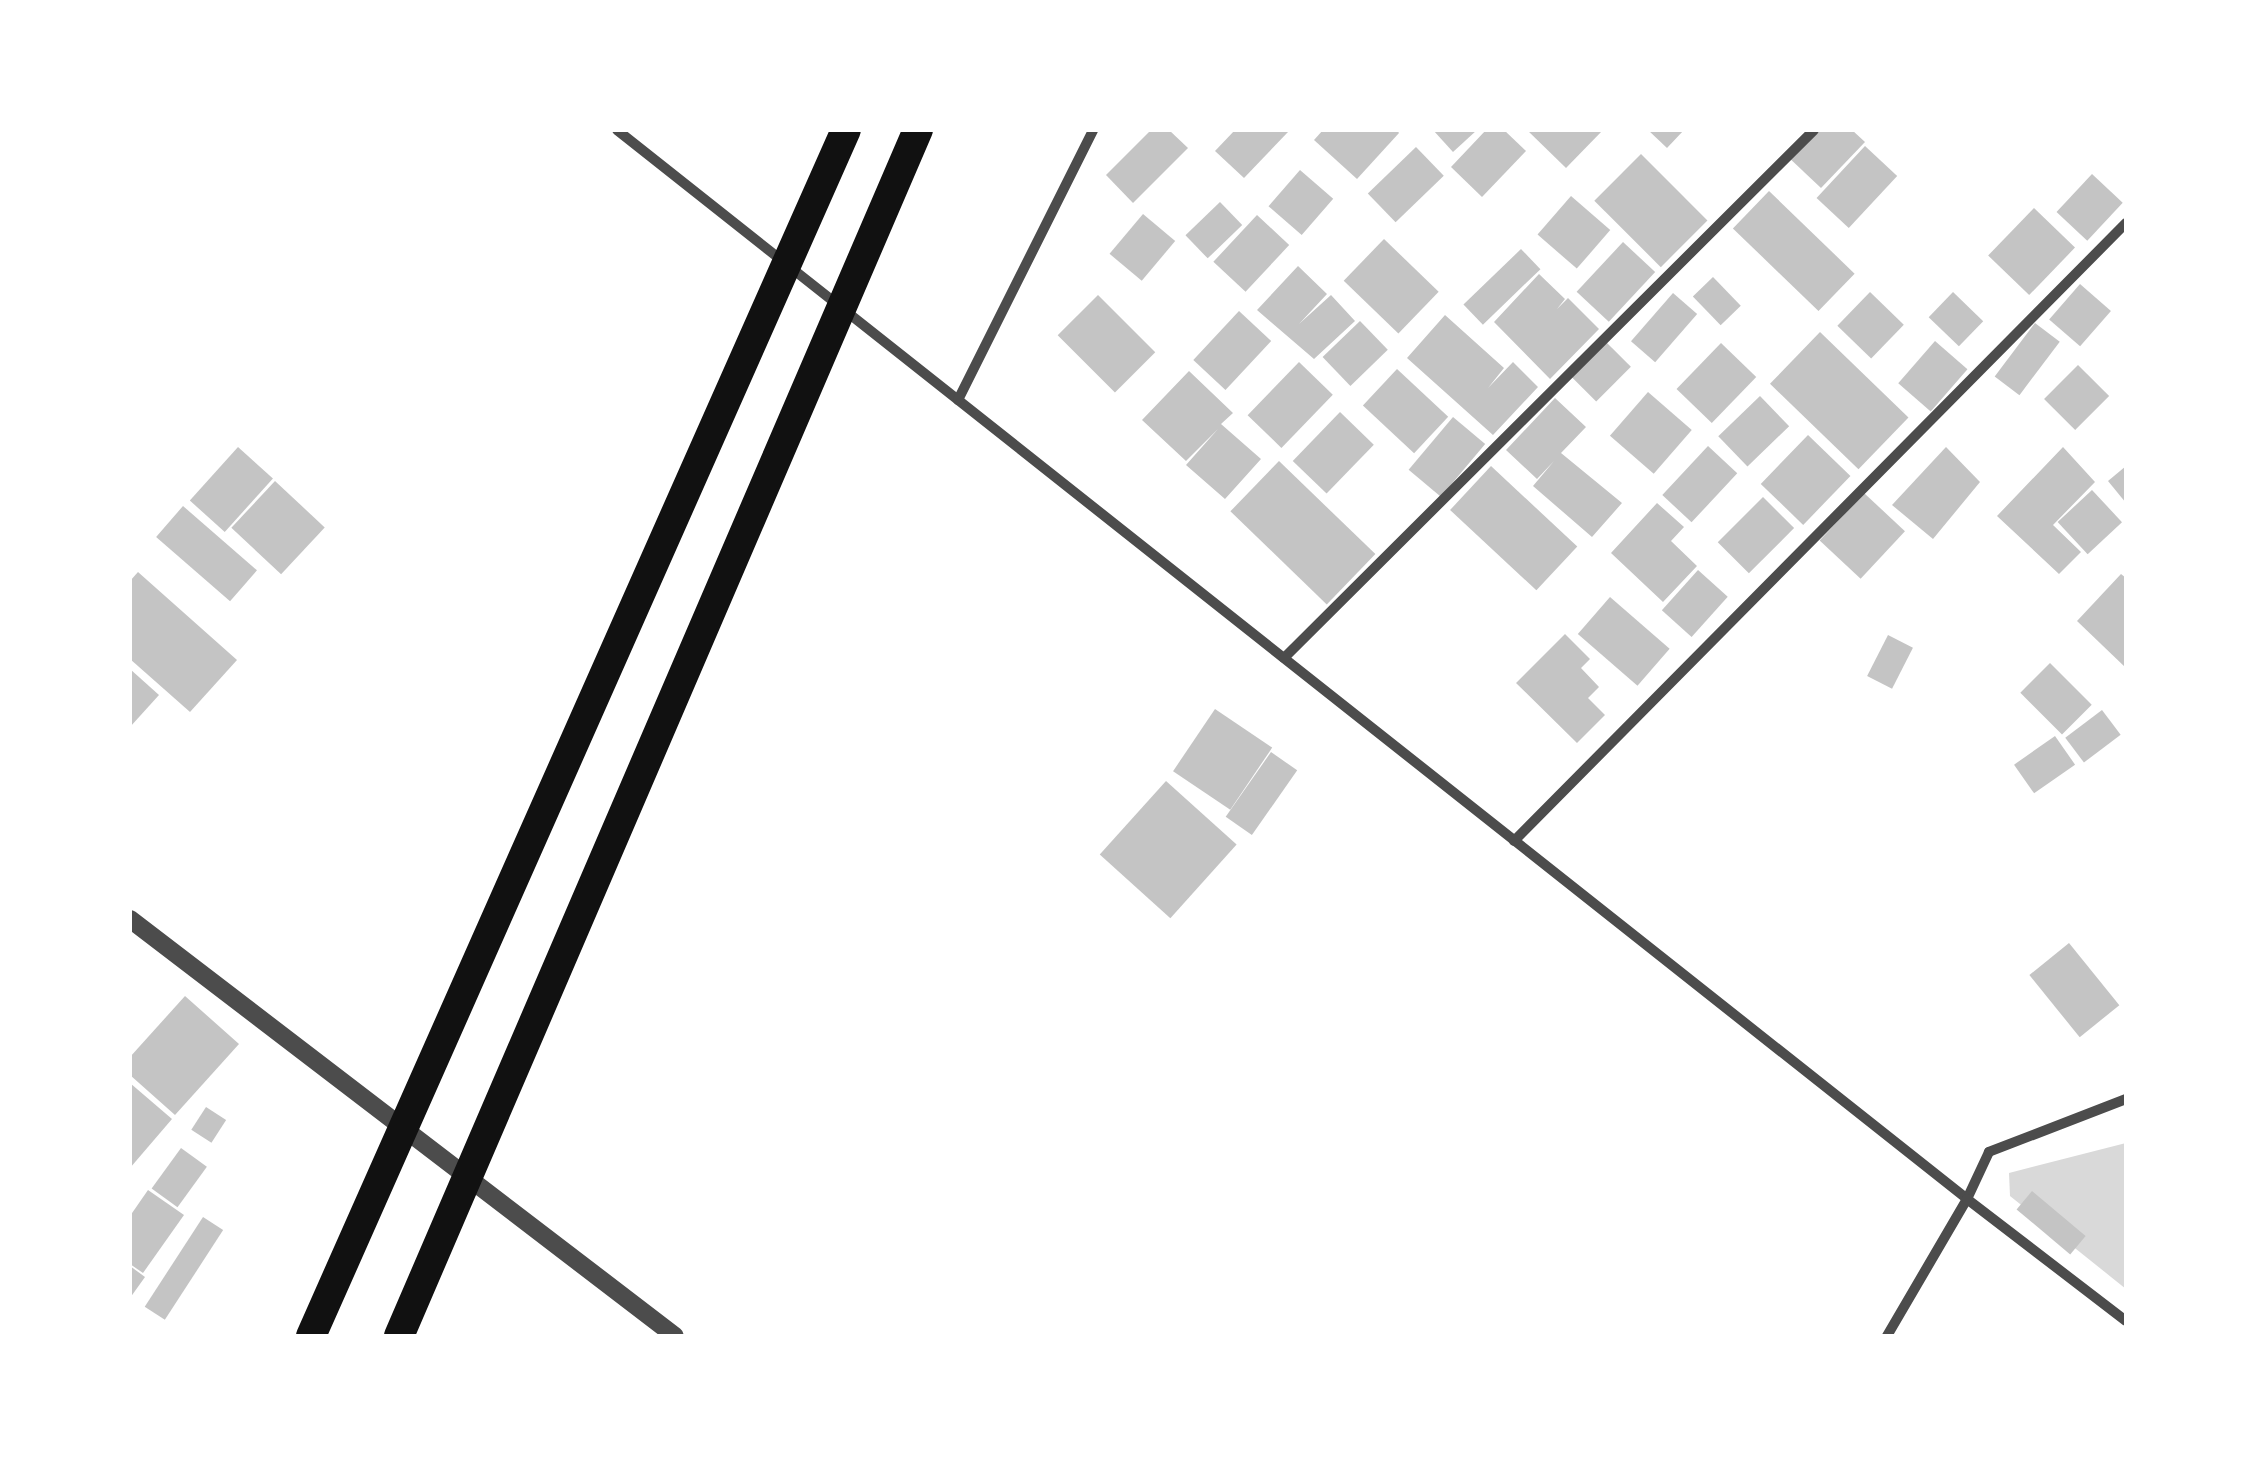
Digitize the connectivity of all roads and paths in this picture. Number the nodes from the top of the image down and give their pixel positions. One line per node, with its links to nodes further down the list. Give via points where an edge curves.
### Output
1 (617, 130): 7 (street)
2 (918, 130): 15 (highway)
3 (1093, 130): 7 (street)
4 (1814, 130): 8 (street)
5 (844, 134): 14 (highway)
6 (2126, 222): 9 (street)
7 (958, 400): 8 (street)
8 (1284, 658): 9 (street)
9 (1514, 841): 12 (street)
10 (130, 920): 16 (street)
11 (2126, 1099): 12 (street, via 1989,1152)
12 (1967, 1199): 13 (street); 17 (street)
13 (2126, 1321)
14 (311, 1336)
15 (399, 1336)
16 (675, 1336)
17 (1887, 1336)

